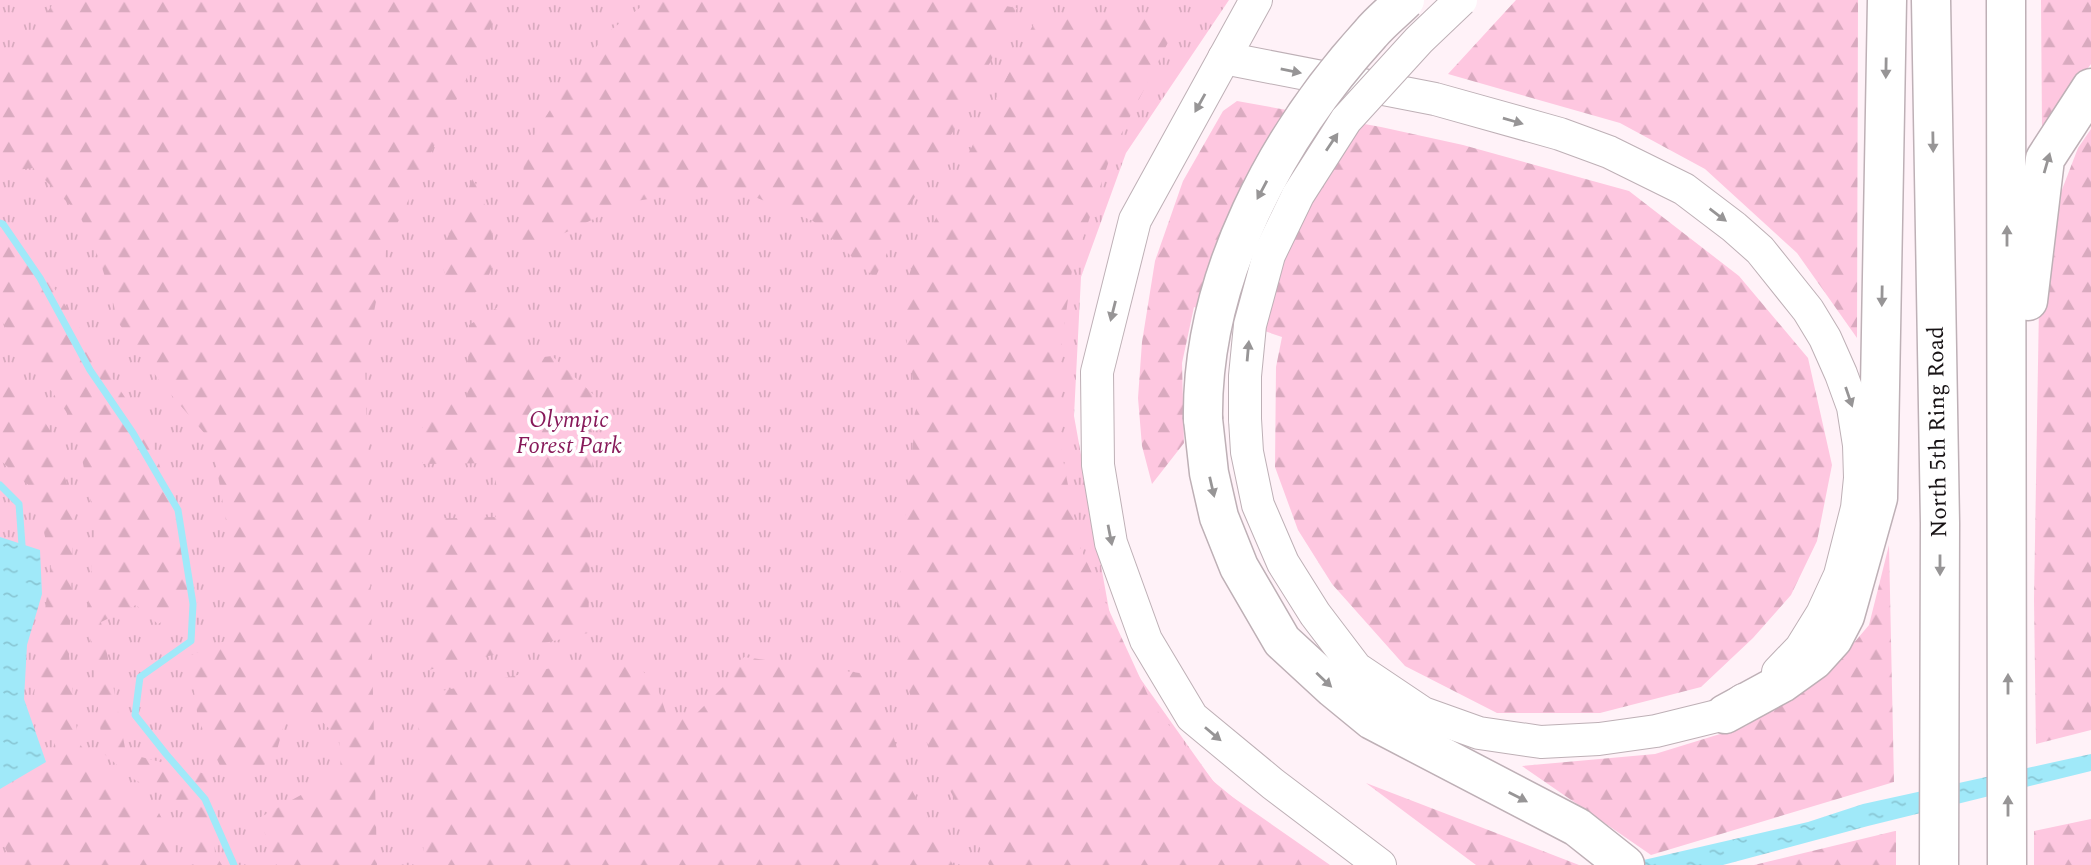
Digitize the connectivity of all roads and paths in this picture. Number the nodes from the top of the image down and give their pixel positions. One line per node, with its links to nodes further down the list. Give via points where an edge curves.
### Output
1 (1256, 0): 7 (main road)
2 (1405, 0): 12 (highway, one-way to 12, bridge, via 1371,33 1310,108 1257,199 1224,278 1202,391 1209,473 1219,517 1240,567 1282,641 1333,688 1372,720 1577,827)
3 (1461, 0): 10 (main road, one-way to 3, bridge, via 1645,733 1541,742 1479,733 1423,713 1356,668 1283,563 1258,505 1247,452 1245,376 1250,326 1269,255 1298,195 1346,120)
4 (1887, 0): 10 (highway, one-way to 10, via 1878,498 1845,616 1833,639 1782,683)
5 (1931, 0): 14 (highway, North 5th Ring Road, one-way to 14, via 1940,523)
6 (2006, 0): 9 (highway, one-way to 6)
7 (1224, 58): 10 (main road, one-way to 10, via 1435,99 1609,152 1684,189 1760,250 1788,284 1825,338 1853,407 1859,445 1857,509 1840,575 1801,648 1773,677); 13 (main road, one-way to 13, via 1135,219 1097,372 1098,465 1111,543 1146,640 1192,717)
8 (2091, 88): 9 (highway, one-way to 8, via 2045,159)
9 (2007, 473): 11 (highway, one-way to 9)
10 (1725, 714)
11 (2007, 863)
12 (1623, 864)
13 (1380, 865)
14 (1939, 865)

